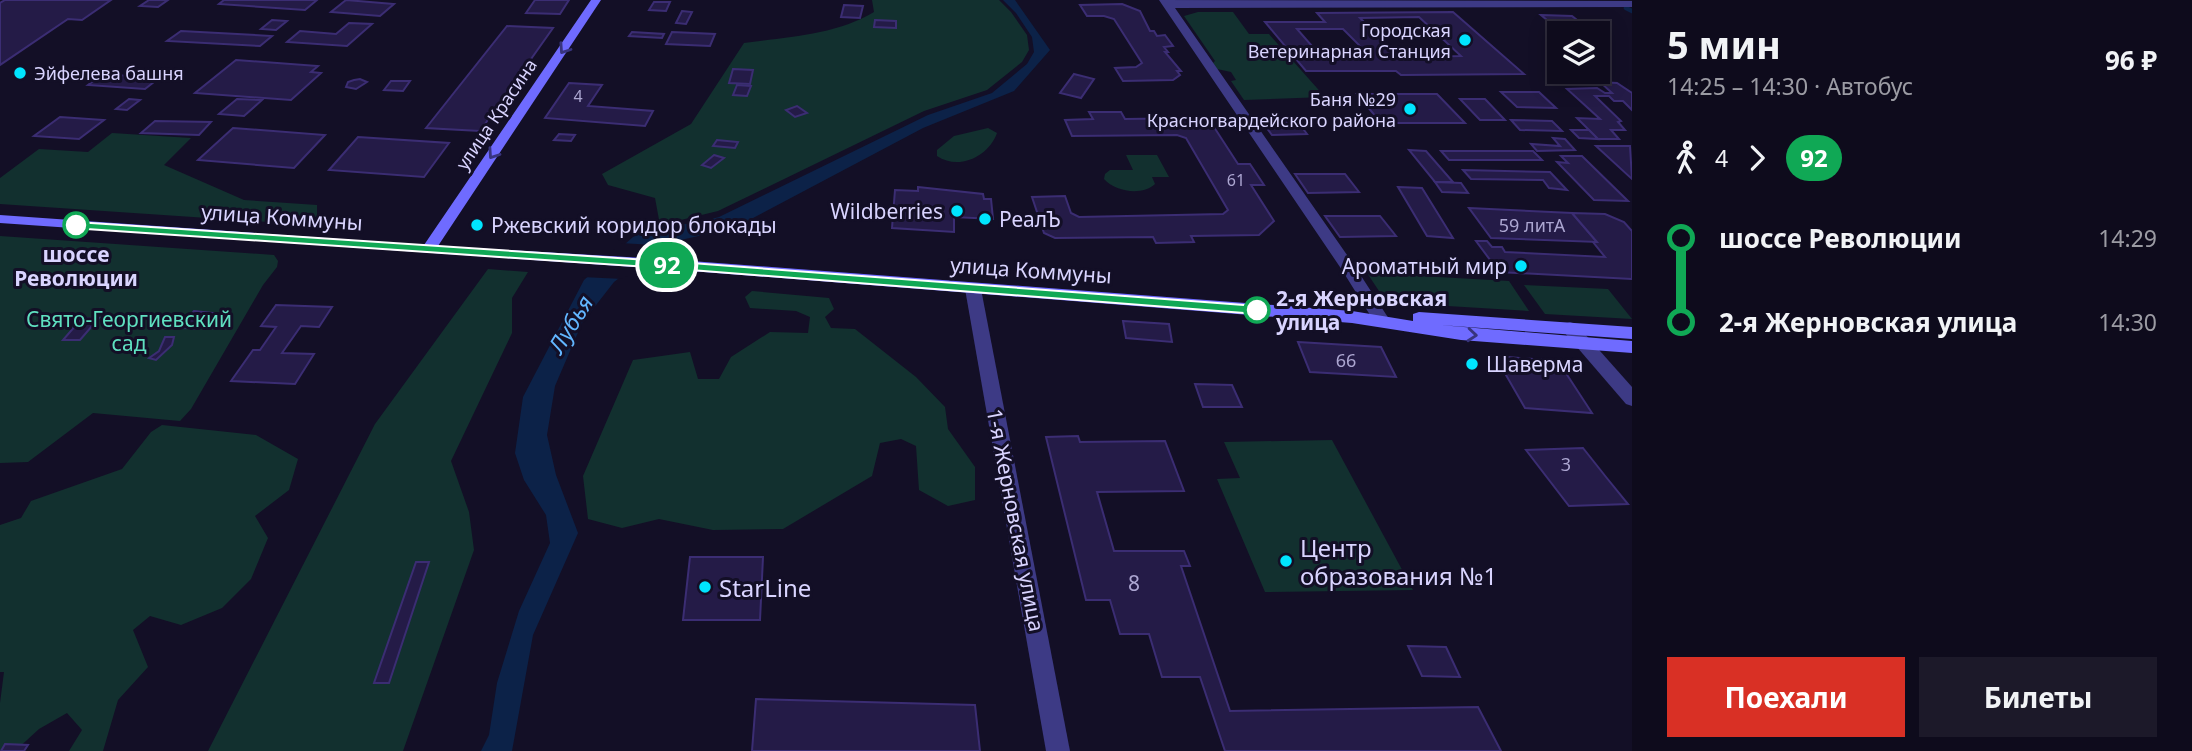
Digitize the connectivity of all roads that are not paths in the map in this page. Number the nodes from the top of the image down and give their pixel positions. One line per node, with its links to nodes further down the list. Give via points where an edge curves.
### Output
1 (596, 0): 6 (main road, улица Красина, one-way to 6)
2 (1166, 2): 3 (street); 8 (street)
3 (1480, 2): 4 (street)
4 (1632, 4)
5 (0, 219): 6 (main road, улица Коммуны)
6 (428, 250): 7 (main road, улица Коммуны)
7 (973, 289): 8 (main road, улица Коммуны); 14 (street, 1-я Жерновская улица)
8 (1381, 319): 9 (main road, улица Коммуны); 11 (main road, улица Коммуны, one-way to 11, via 1461,334)
9 (1570, 328): 10 (main road, улица Коммуны); 11 (street)
10 (1632, 333)
11 (1582, 343): 12 (main road, улица Коммуны); 13 (street)
12 (1632, 347)
13 (1632, 399)
14 (1058, 751)

